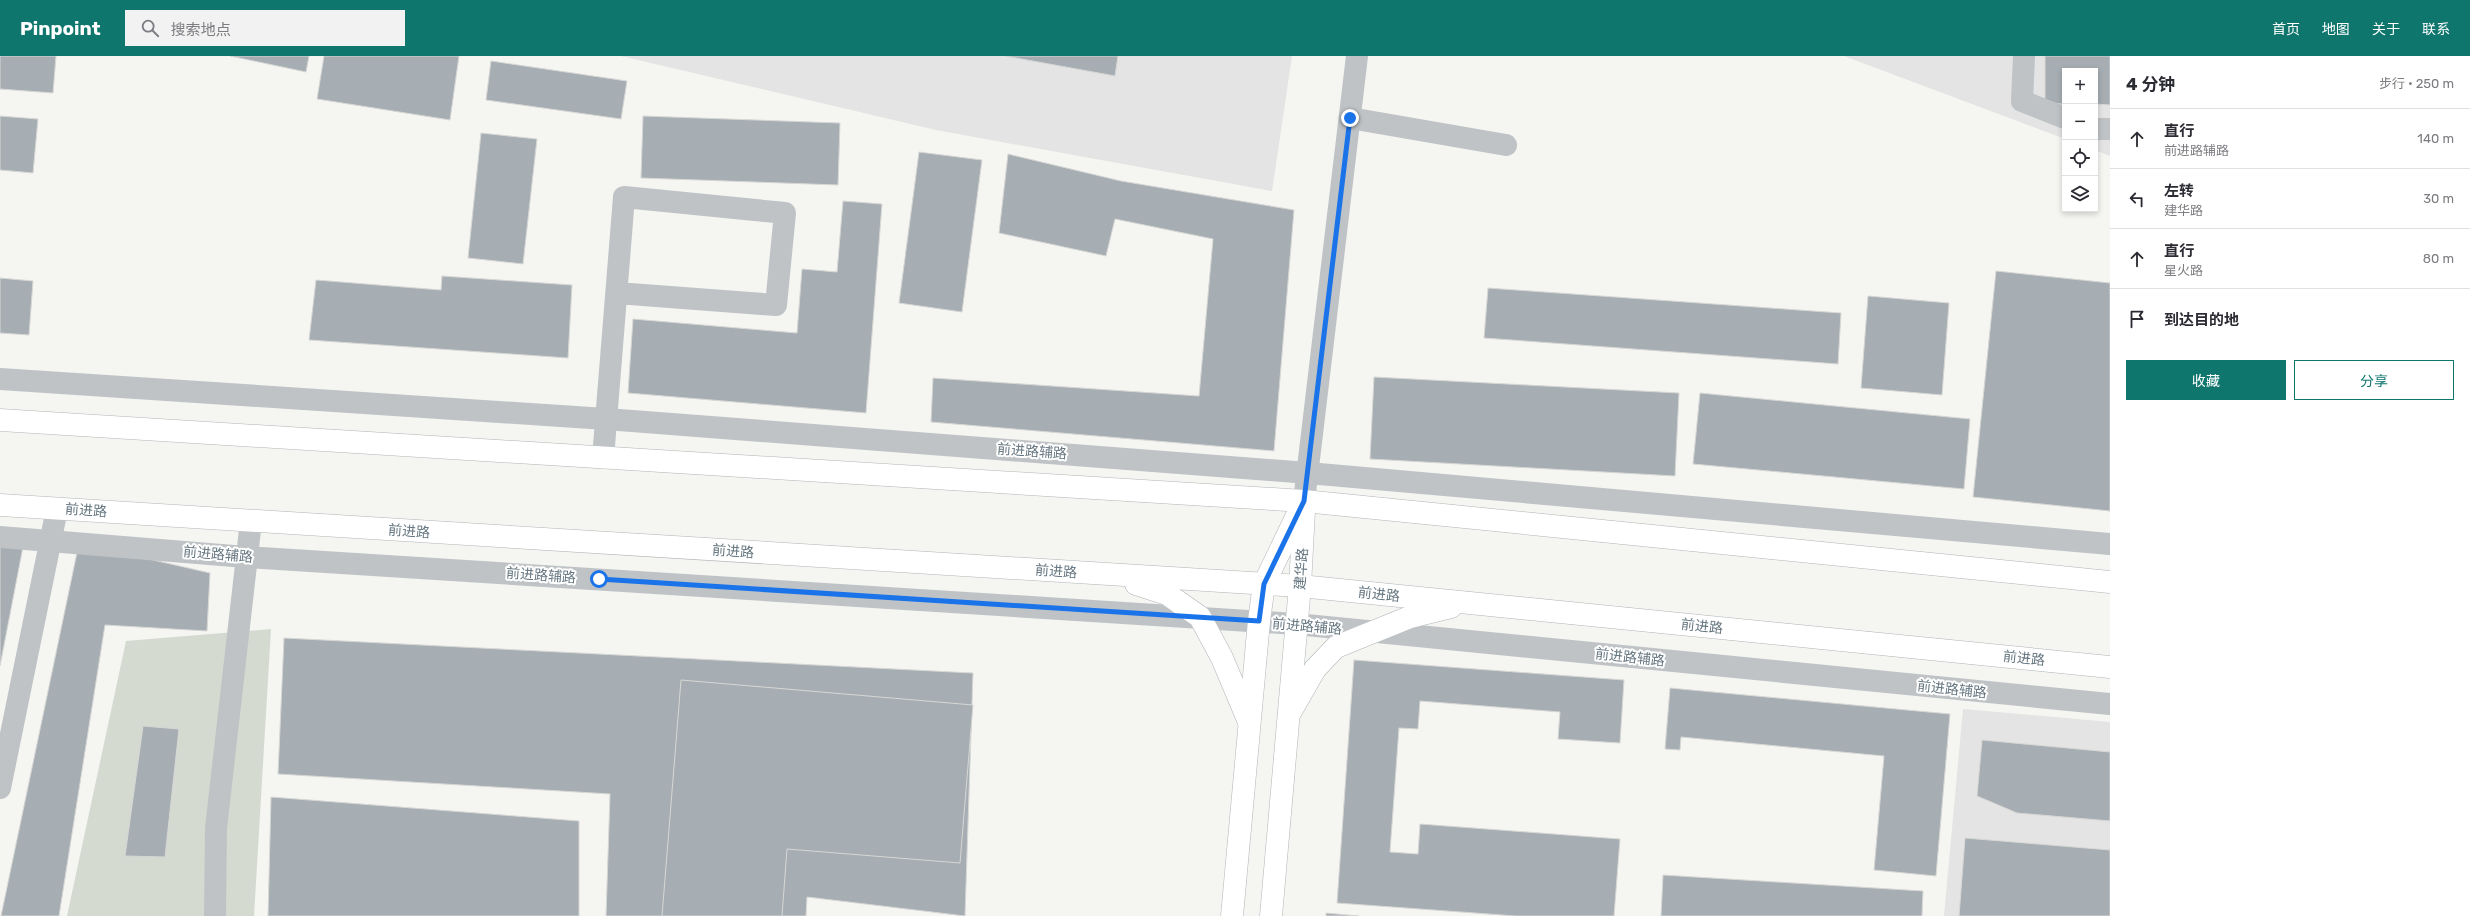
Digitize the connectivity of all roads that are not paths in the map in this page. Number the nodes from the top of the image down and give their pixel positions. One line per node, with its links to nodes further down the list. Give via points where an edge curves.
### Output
1 (1357, 56): 4 (street)
2 (2024, 56): 3 (street, via 2022,101)
3 (2062, 117)
4 (1350, 118): 7 (street); 13 (street)
5 (2098, 129): 6 (street)
6 (2110, 129)
7 (1506, 145)
8 (617, 293): 8 (street, via 624,197 785,213 776,305); 10 (street)
9 (0, 379): 10 (street, 前进路辅路)
10 (606, 419): 12 (street); 13 (street, 前进路辅路)
11 (0, 420): 12 (main road)
12 (603, 458): 14 (main road)
13 (1308, 473): 14 (street); 20 (street, 前进路辅路)
14 (1304, 501): 23 (main road); 24 (main road, 建华路); 25 (main road, 建华路)
15 (0, 505): 16 (main road, 前进路)
16 (57, 509): 17 (main road, 前进路); 19 (street)
17 (250, 521): 21 (street); 22 (main road, 前进路)
18 (0, 537): 19 (street, 前进路辅路)
19 (50, 539): 21 (street, 前进路辅路); 35 (street)
20 (2110, 544)
21 (246, 557): 27 (street, 前进路辅路); 36 (street, via 216,828)
22 (1108, 574): 24 (main road, 前进路); 27 (main road, via 1167,594)
23 (2110, 582)
24 (1264, 584): 25 (main road, 前进路); 28 (main road, 建华路)
25 (1300, 586): 26 (main road, 前进路); 29 (main road, 建华路)
26 (1466, 603): 30 (main road, via 1410,617); 31 (main road, 前进路)
27 (1200, 617): 28 (street, 前进路辅路); 34 (main road, via 1222,658)
28 (1259, 621): 29 (street, 前进路辅路); 34 (main road, 建华路)
29 (1296, 624): 30 (street, 前进路辅路); 33 (main road, 建华路)
30 (1376, 632): 32 (street, 前进路辅路); 33 (main road, via 1336,647 1315,669)
31 (2110, 667)
32 (2110, 704)
33 (1288, 716): 38 (main road, 建华路)
34 (1250, 724): 37 (main road, 建华路)
35 (0, 788)
36 (215, 916)
37 (1232, 916)
38 (1271, 916)

